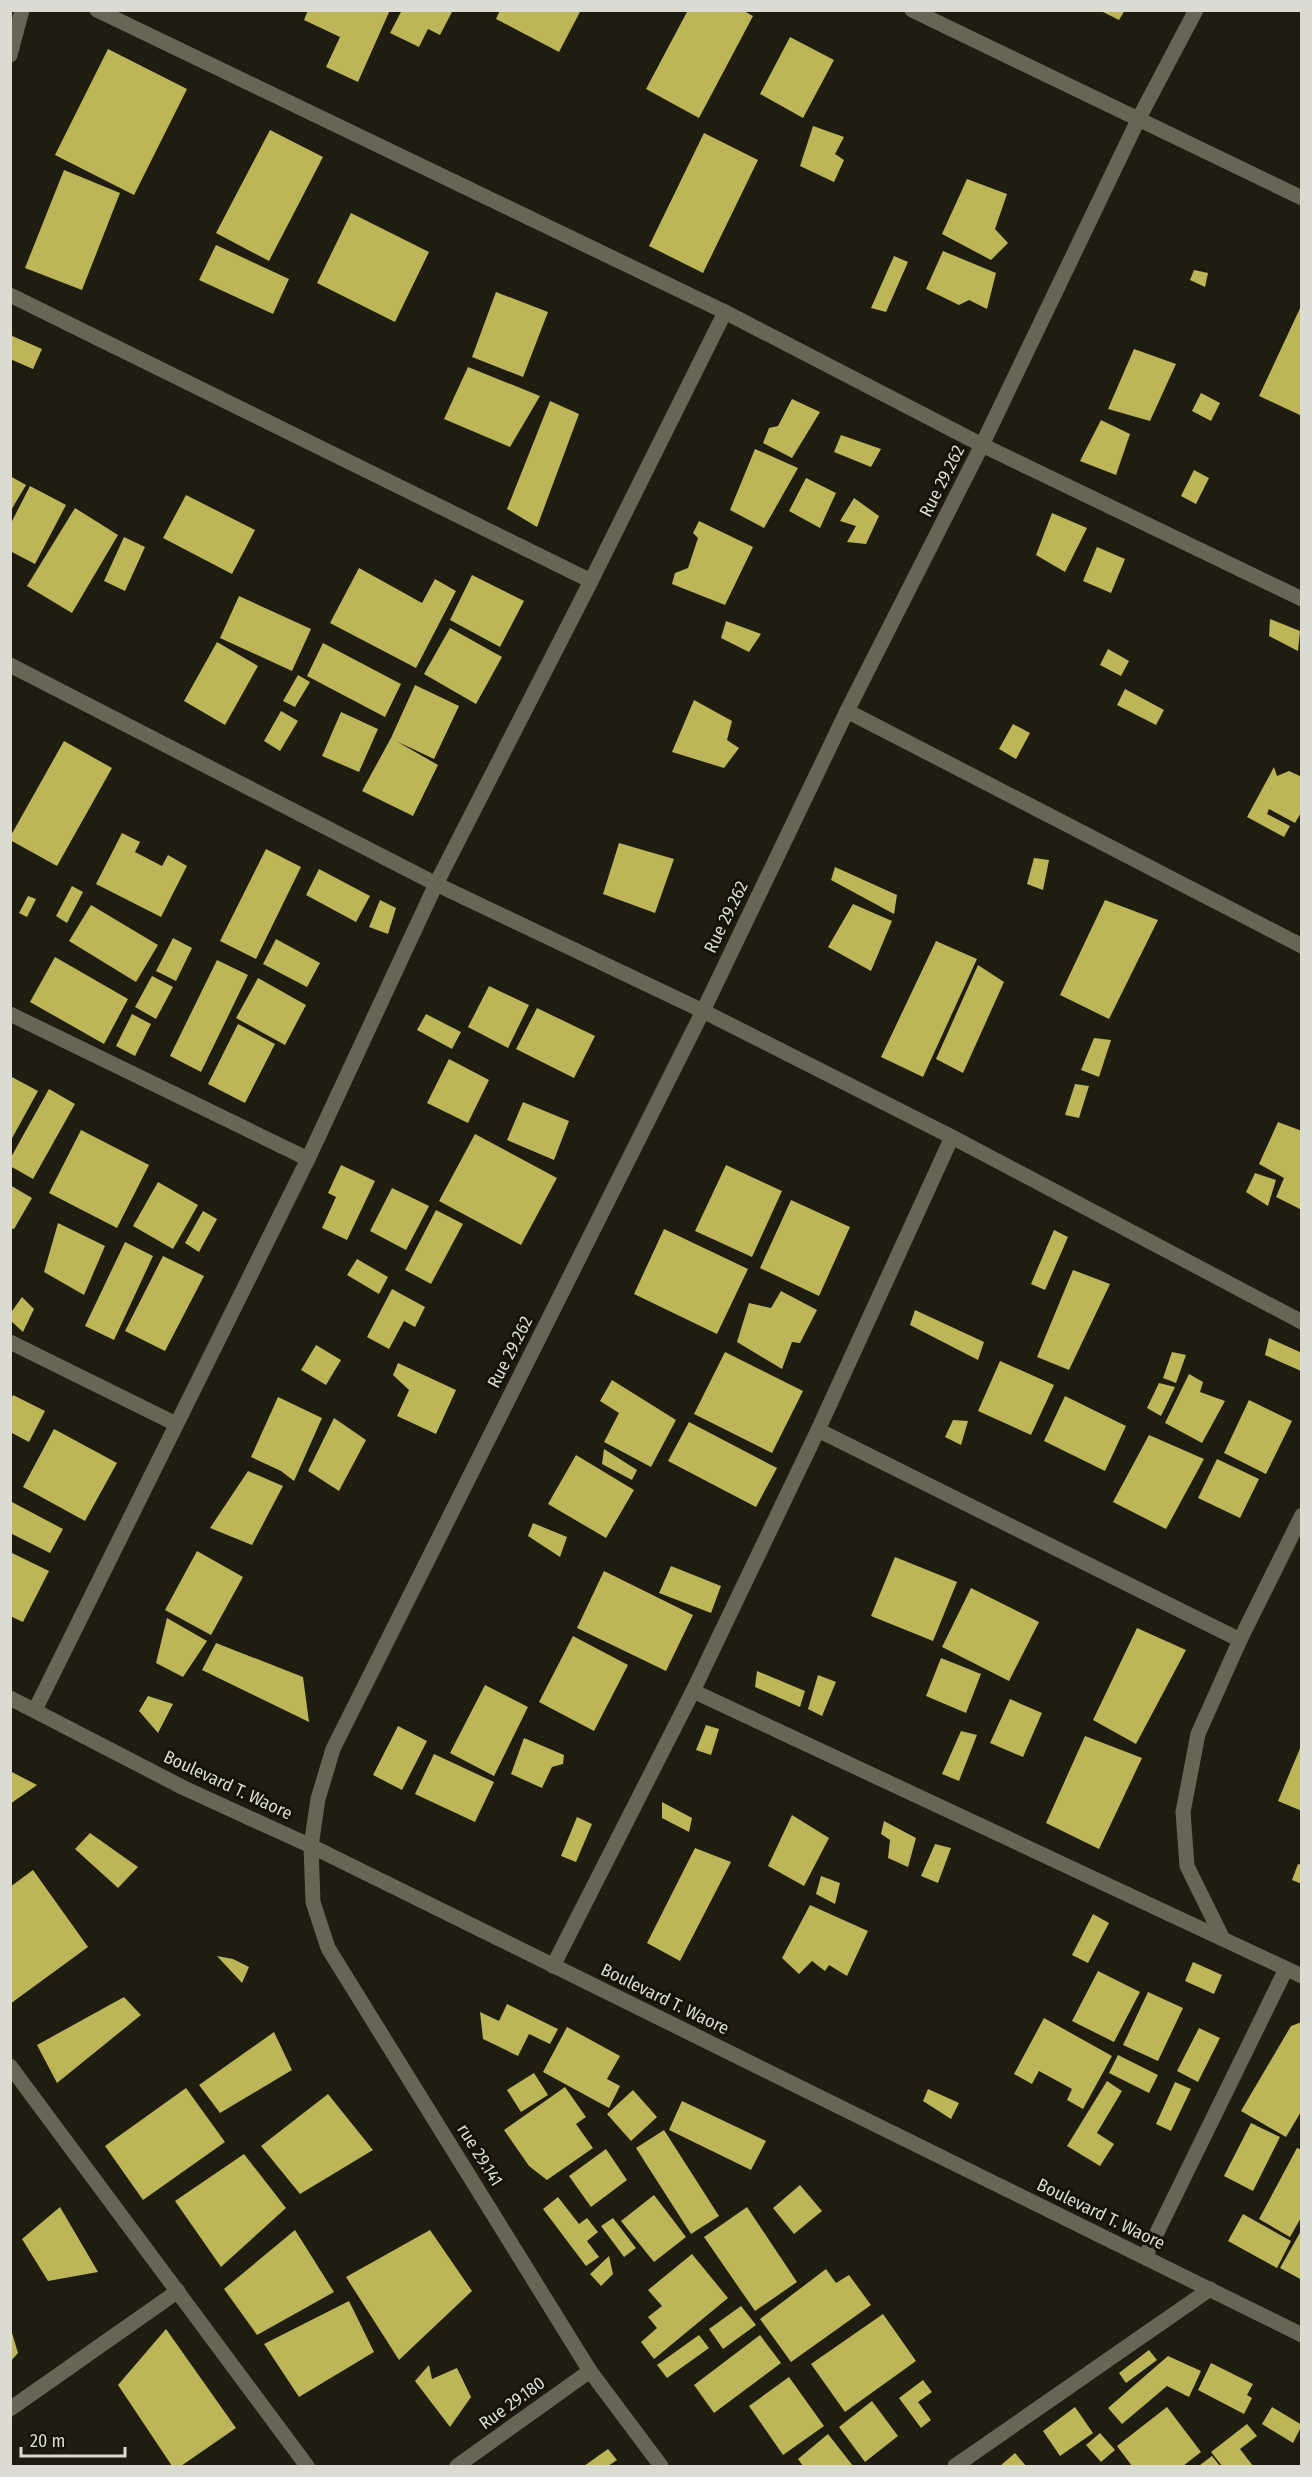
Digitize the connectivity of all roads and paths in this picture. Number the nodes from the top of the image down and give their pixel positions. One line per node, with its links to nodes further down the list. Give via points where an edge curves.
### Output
1 (22, 10): 5 (street)
2 (97, 10): 9 (street)
3 (912, 10): 6 (street)
4 (1196, 10): 6 (street, Rue 29.262)
5 (10, 55)
6 (1139, 118): 7 (street); 10 (street, Rue 29.262)
7 (1302, 198)
8 (10, 295): 11 (street)
9 (724, 312): 10 (street); 11 (street)
10 (982, 445): 12 (street); 14 (street, Rue 29.262)
11 (591, 581): 15 (street)
12 (1302, 599)
13 (10, 665): 15 (street)
14 (847, 711): 16 (street); 17 (street, Rue 29.262)
15 (436, 884): 17 (street); 20 (street)
16 (1302, 946)
17 (703, 1011): 19 (street); 30 (street, Rue 29.262, via 333,1749 318,1800)
18 (10, 1014): 20 (street)
19 (952, 1137): 21 (street); 24 (street)
20 (308, 1159): 23 (street)
21 (1302, 1322)
22 (10, 1342): 23 (street)
23 (176, 1424): 29 (street)
24 (818, 1430): 26 (street); 27 (street)
25 (1302, 1515): 26 (street)
26 (1240, 1640): 31 (street, via 1198,1734 1183,1812 1187,1866)
27 (693, 1691): 31 (street); 32 (street)
28 (10, 1698): 29 (street, Boulevard T. Waore)
29 (34, 1710): 30 (street, Boulevard T. Waore, via 184,1788)
30 (311, 1846): 32 (street, Boulevard T. Waore); 40 (street, rue 29.141, via 313,1902 328,1948)
31 (1222, 1937): 33 (street)
32 (554, 1966): 36 (street, Boulevard T. Waore)
33 (1286, 1969): 34 (street); 36 (street)
34 (1302, 1976)
35 (10, 2066): 38 (street)
36 (1144, 2257): 37 (street, Boulevard T. Waore)
37 (1210, 2289): 39 (street, Boulevard T. Waore); 45 (street)
38 (178, 2291): 41 (street); 42 (street)
39 (1302, 2335)
40 (590, 2371): 43 (street, Rue 29.180); 44 (street, rue 29.141)
41 (10, 2409)
42 (307, 2466)
43 (457, 2466)
44 (661, 2466)
45 (955, 2466)

